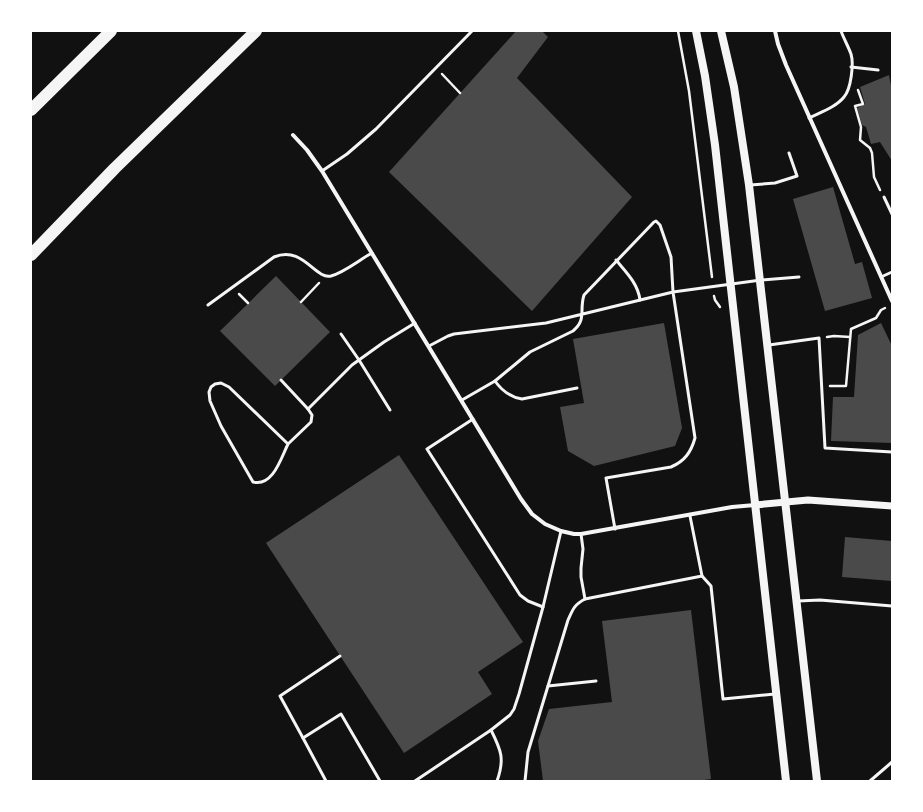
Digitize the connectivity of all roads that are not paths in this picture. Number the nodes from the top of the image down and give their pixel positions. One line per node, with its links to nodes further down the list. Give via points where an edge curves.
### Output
1 (111, 31): 10 (highway)
2 (256, 31): 19 (highway, via 115,168)
3 (472, 31): 14 (lane, via 376,129)
4 (696, 31): 25 (main road, via 715,145)
5 (775, 31): 11 (street, via 786,65)
6 (841, 31): 8 (lane, via 851,54)
7 (722, 33): 15 (main road, via 734,87)
8 (851, 67): 9 (lane); 11 (lane, via 850,86 844,97)
9 (878, 70)
10 (31, 110)
11 (809, 118): 23 (street)
12 (293, 135): 14 (street)
13 (789, 153): 15 (lane, via 797,176 775,183)
14 (322, 171): 18 (street)
15 (750, 185): 24 (main road)
16 (884, 197): 17 (lane)
17 (892, 214)
18 (372, 253): 29 (lane, via 330,276 317,272 301,258 282,254 268,261); 31 (street)
19 (31, 255)
20 (616, 260): 26 (lane, via 656,221 660,225 671,257); 27 (lane, via 635,284); 30 (lane, via 584,295)
21 (892, 272): 23 (lane)
22 (799, 277): 24 (lane)
23 (881, 277): 28 (street)
24 (761, 280): 25 (lane); 33 (main road)
25 (730, 284): 26 (lane); 46 (main road)
26 (673, 292): 27 (lane); 49 (lane, via 695,438 690,452 678,464 606,478)
27 (640, 300): 30 (lane)
28 (892, 301)
29 (208, 305)
30 (582, 315): 34 (lane, via 546,324 454,334); 37 (lane, via 581,322 573,331 530,352)
31 (415, 323): 34 (street); 35 (lane)
32 (341, 334): 35 (lane)
33 (769, 345): 44 (lane, via 819,338 825,448); 45 (main road)
34 (428, 346): 39 (street)
35 (359, 360): 40 (lane); 41 (lane)
36 (281, 380): 40 (lane)
37 (495, 381): 38 (lane, via 503,391 522,399); 39 (lane)
38 (577, 388)
39 (462, 400): 42 (street)
40 (308, 408): 43 (lane, via 312,415 311,422)
41 (390, 410)
42 (473, 419): 50 (street, via 509,481 532,514 545,524); 56 (lane, via 427,449 520,595)
43 (288, 444): 43 (lane, via 229,387 221,383 212,387 209,392 210,401 221,426 253,482 265,482 271,476)
44 (892, 452)
45 (786, 502): 46 (street); 47 (street, via 814,500); 54 (main road)
46 (755, 505): 48 (street); 60 (main road)
47 (892, 506)
48 (690, 516): 49 (street); 52 (lane)
49 (615, 529): 51 (street)
50 (561, 531): 51 (street); 56 (lane)
51 (581, 534): 53 (lane, via 581,577)
52 (702, 576): 53 (lane); 60 (lane, via 711,586 723,699)
53 (585, 599): 59 (lane, via 573,608)
54 (797, 601): 55 (lane, via 820,600); 70 (main road)
55 (892, 606)
56 (543, 607): 61 (lane, via 514,709)
57 (340, 656): 62 (lane, via 280,696)
58 (596, 681): 59 (lane)
59 (548, 686): 68 (lane, via 528,752)
60 (775, 694): 69 (main road)
61 (491, 730): 66 (lane); 67 (lane, via 502,759)
62 (303, 738): 64 (lane); 65 (lane, via 341,714)
63 (892, 762): 71 (lane)
64 (326, 781)
65 (380, 781)
66 (415, 781)
67 (497, 781)
68 (525, 781)
69 (786, 781)
70 (817, 781)
71 (870, 781)

